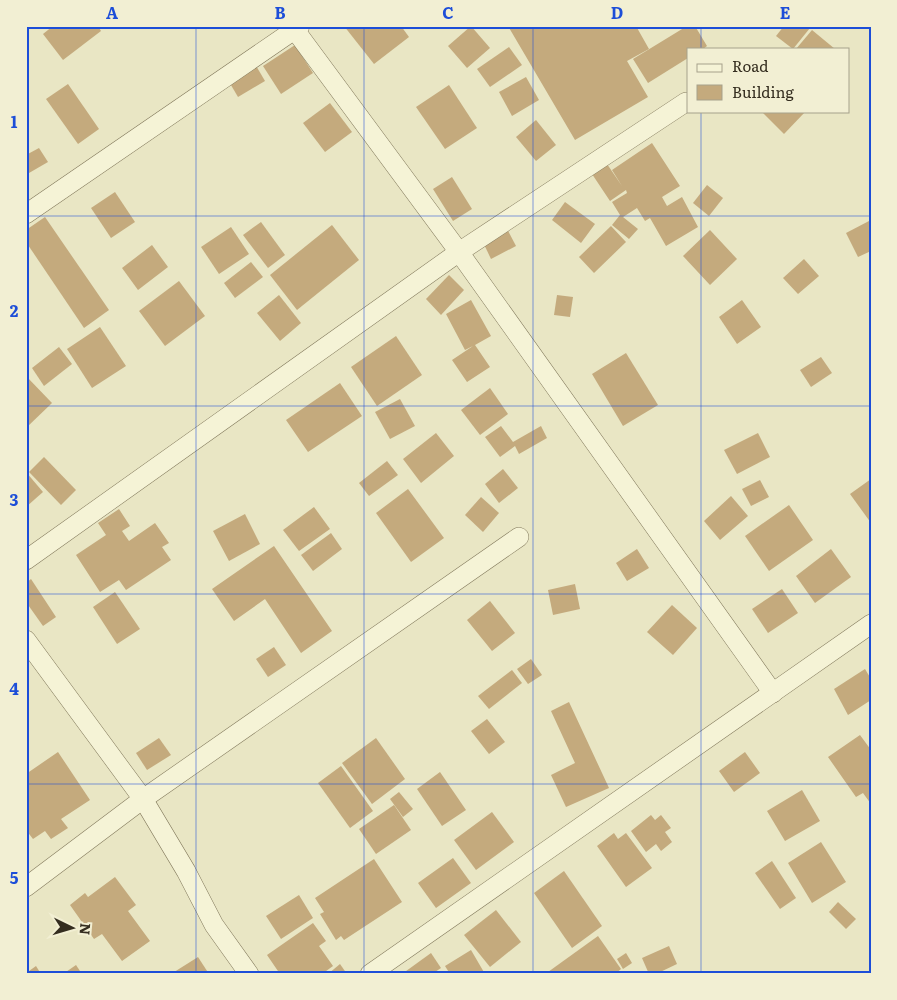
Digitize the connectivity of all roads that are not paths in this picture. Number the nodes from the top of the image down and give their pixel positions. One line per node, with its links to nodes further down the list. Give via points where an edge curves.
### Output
1 (296, 28): 3 (street); 4 (street)
2 (686, 102): 4 (street)
3 (26, 214)
4 (459, 252): 6 (street); 9 (street)
5 (519, 537): 10 (street)
6 (26, 560)
7 (871, 624): 9 (street)
8 (26, 640): 10 (street)
9 (773, 693): 13 (street)
10 (143, 799): 11 (street); 12 (street, via 214,925)
11 (26, 888)
12 (249, 974)
13 (370, 974)

